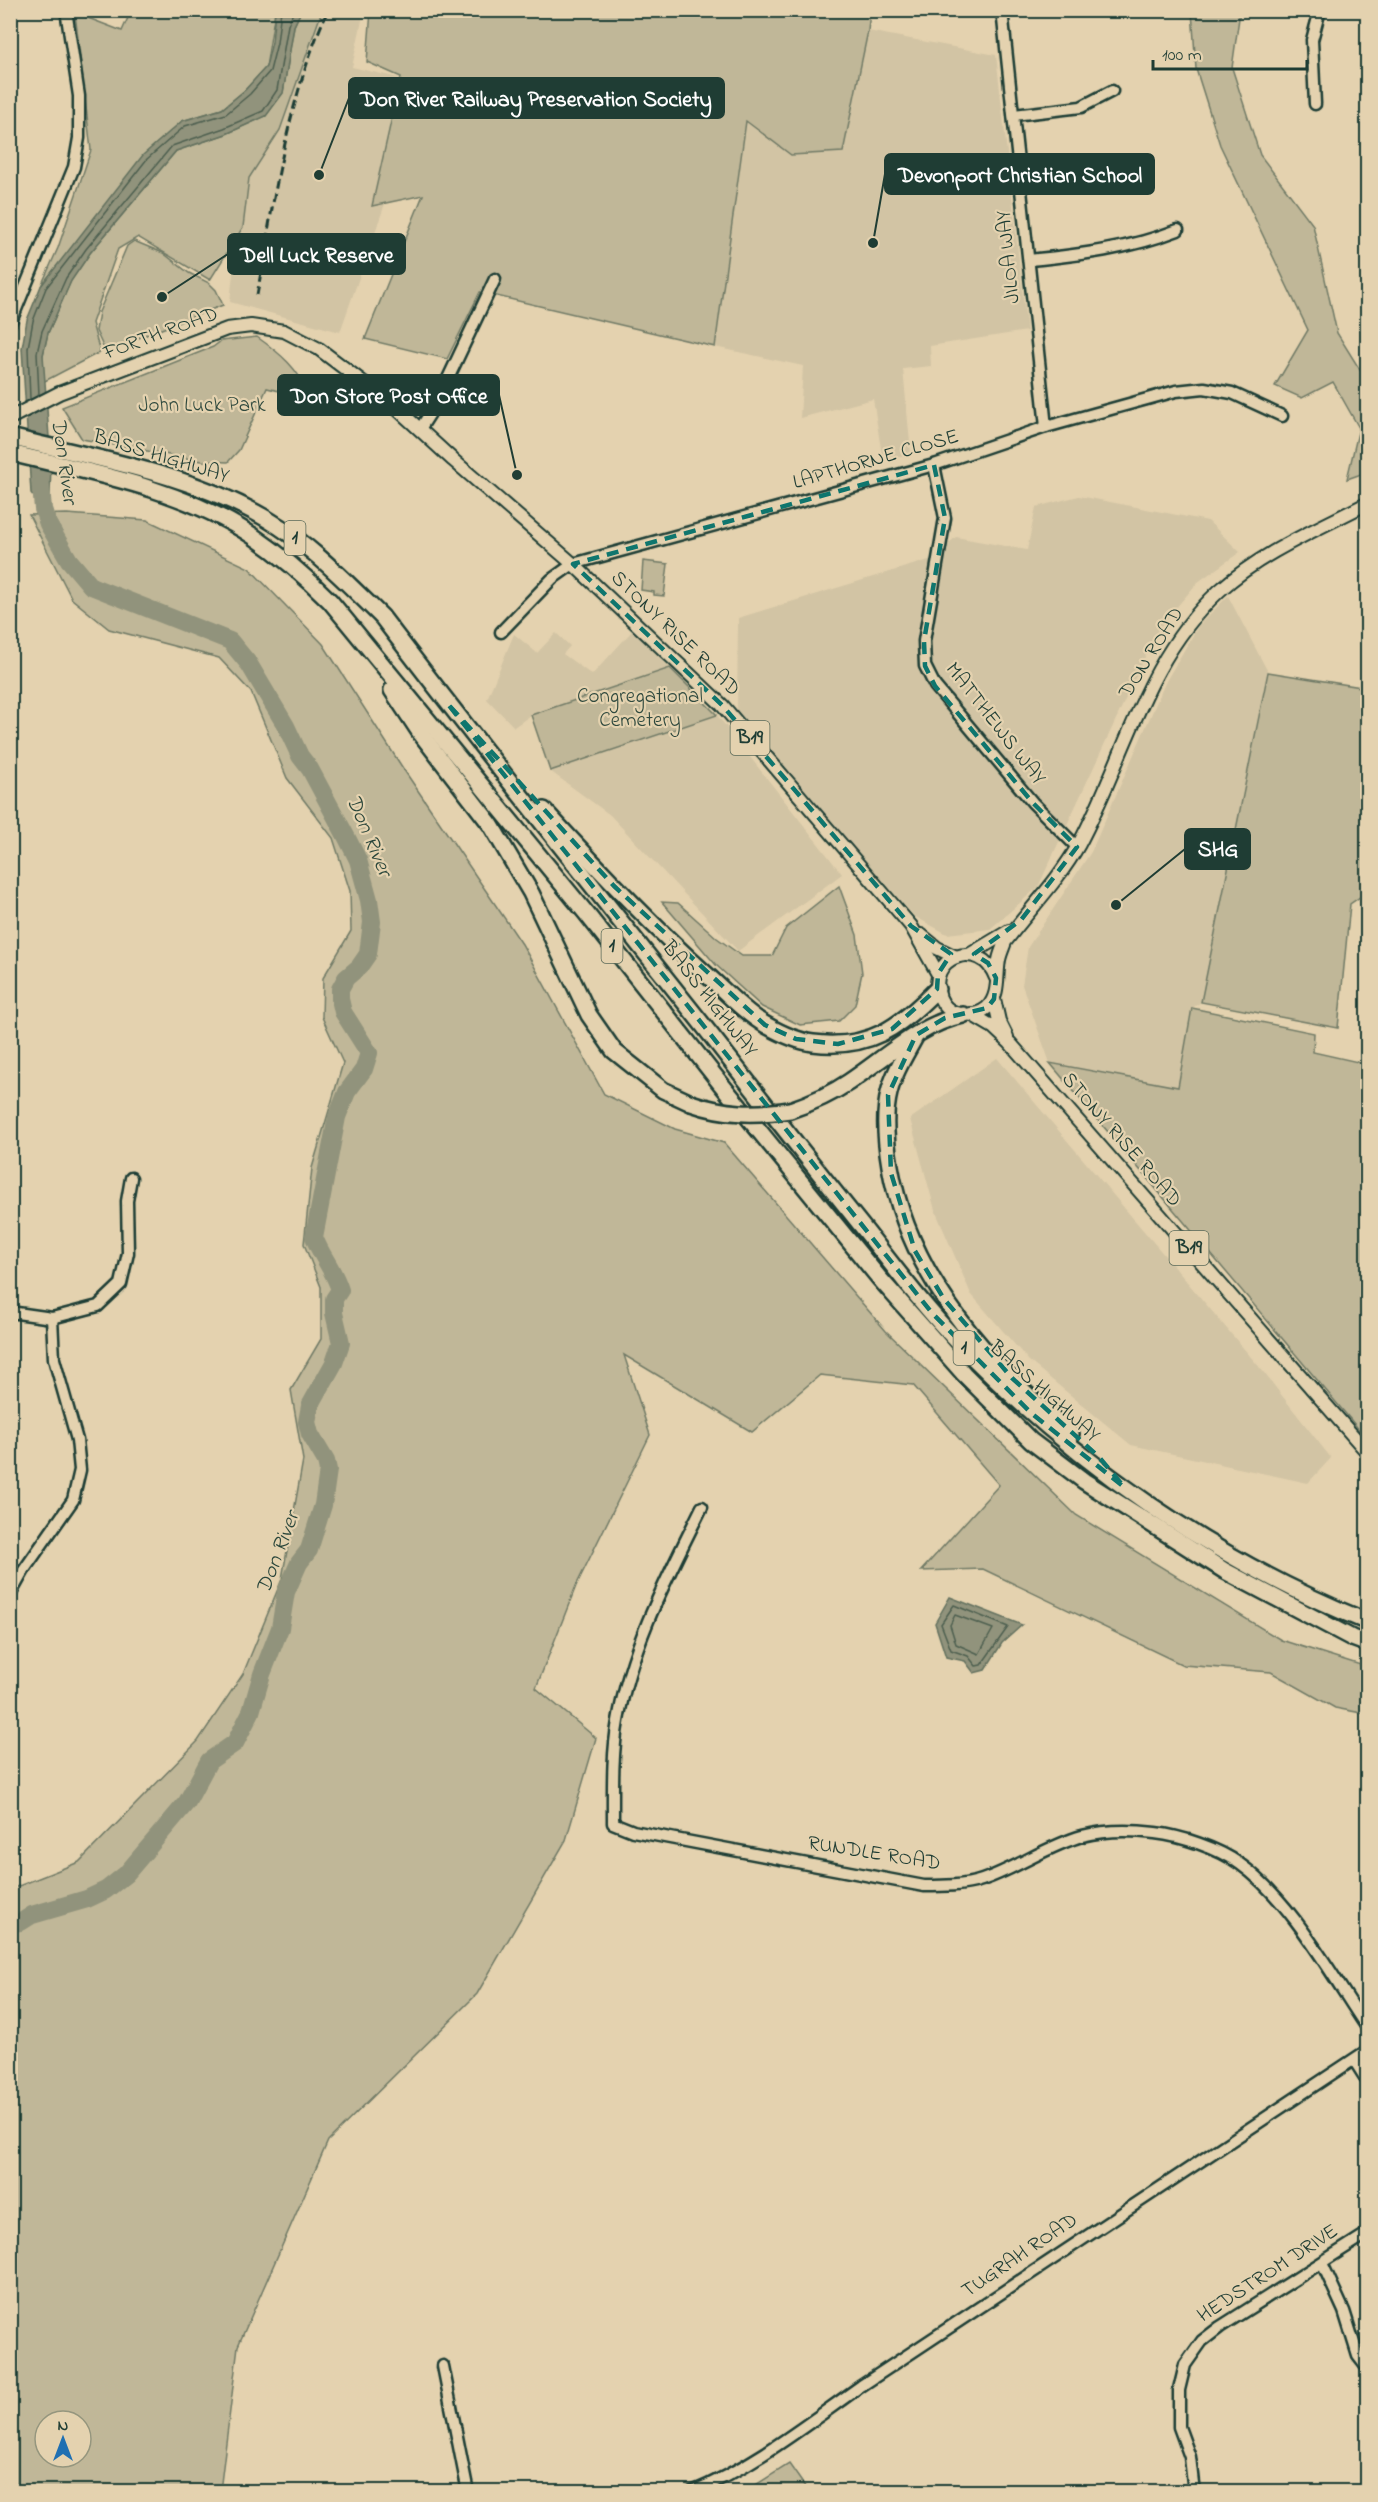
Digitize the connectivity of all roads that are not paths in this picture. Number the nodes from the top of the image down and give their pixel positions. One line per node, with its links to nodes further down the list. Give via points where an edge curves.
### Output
1 (66, 10): 10 (street, via 79,96 74,167)
2 (1002, 10): 6 (street, JILOA WAY)
3 (1320, 10): 5 (street, via 1312,40)
4 (1112, 91): 6 (street, via 1081,107)
5 (1315, 104)
6 (1014, 115): 8 (street, JILOA WAY)
7 (1178, 230): 8 (street, via 1120,249)
8 (1029, 260): 13 (street, JILOA WAY)
9 (495, 279): 14 (street, via 436,404)
10 (10, 324)
11 (12, 416): 14 (main road, FORTH ROAD / B19, via 59,393 243,326 297,336 371,387)
12 (1282, 416): 13 (street, LAPTHORNE CLOSE, via 1232,393 1204,388 1176,391)
13 (1046, 427): 18 (street, LAPTHORNE CLOSE)
14 (420, 429): 20 (main road, FORTH ROAD / B19)
15 (10, 438): 17 (highway, BASS HIGHWAY / 1)
16 (10, 453): 17 (highway, BASS HIGHWAY / 1)
17 (85, 463): 21 (highway, BASS HIGHWAY / 1, via 192,504 253,536 305,576); 23 (highway, BASS HIGHWAY / 1, via 139,468 208,490 269,520 335,571 382,617)
18 (934, 465): 20 (street, LAPTHORNE CLOSE); 24 (street, MATTHEWS WAY, via 945,518 924,641 925,666 935,686 1033,803)
19 (1368, 503): 24 (main road, DON ROAD, via 1245,569 1182,633 1146,690)
20 (573, 564): 22 (street, LAPTHORNE CLOSE, via 552,579); 26 (main road, STONY RISE ROAD / B19, via 722,705)
21 (342, 615): 32 (highway, bridge, via 421,734 491,825 531,893 590,1015 614,1051 663,1090 716,1112 744,1115 790,1110 820,1100); 42 (highway, BASS HIGHWAY / 1, via 873,1270 964,1374 1032,1441 1084,1482 1225,1571)
22 (501, 632)
23 (447, 703): 29 (highway, via 614,886 765,1025 813,1043 859,1041 892,1029 912,1015); 38 (highway, BASS HIGHWAY / 1, via 933,1313 1031,1413)
24 (1077, 847): 25 (main road, DON ROAD)
25 (1021, 920): 27 (main road, DON ROAD, via 1005,934); 28 (main road, DON ROAD, via 1005,942)
26 (911, 926): 27 (main road, STONY RISE ROAD / B19, via 937,948); 29 (main road, STONY RISE ROAD / B19)
27 (962, 956): 28 (main road, B19, via 979,957 988,963); 29 (main road, via 945,964)
28 (996, 978): 30 (main road, B19)
29 (937, 981): 31 (main road, B19, via 942,1003 952,1011)
30 (994, 999): 31 (main road, via 987,1008); 33 (main road, STONY RISE ROAD / B19)
31 (967, 1014): 32 (highway, via 937,1022); 33 (main road, STONY RISE ROAD / B19, via 993,1027)
32 (916, 1035): 38 (highway, via 894,1074 886,1119 897,1198 915,1251 944,1299 977,1340 1032,1398 1099,1457)
33 (1010, 1043): 37 (main road, STONY RISE ROAD / B19)
34 (131, 1178): 36 (street, via 127,1201 128,1253 121,1284 99,1306)
35 (10, 1312): 36 (street)
36 (52, 1318): 40 (street, via 54,1359 77,1440 80,1470 73,1500)
37 (1368, 1453)
38 (1124, 1488): 41 (highway, BASS HIGHWAY / 1, via 1233,1557)
39 (702, 1507): 43 (street, RUNDLE ROAD, via 658,1597 627,1681 617,1723 613,1823 633,1831 924,1886 982,1880 1084,1836 1142,1831 1168,1834 1239,1863 1278,1899)
40 (10, 1595)
41 (1368, 1623)
42 (1368, 1644)
43 (1368, 2029)
44 (1368, 2050): 45 (street, TUGRAH ROAD)
45 (1353, 2060): 46 (street); 52 (street, TUGRAH ROAD, via 781,2443)
46 (1368, 2082)
47 (1368, 2233): 48 (street, HEDSTROM DRIVE)
48 (1322, 2263): 50 (street, via 1344,2311 1358,2356); 53 (street, HEDSTROM DRIVE, via 1220,2327 1202,2341 1185,2366 1179,2390 1179,2427 1190,2457)
49 (443, 2366): 51 (street)
50 (1368, 2369)
51 (468, 2492)
52 (692, 2492)
53 (1194, 2492)

